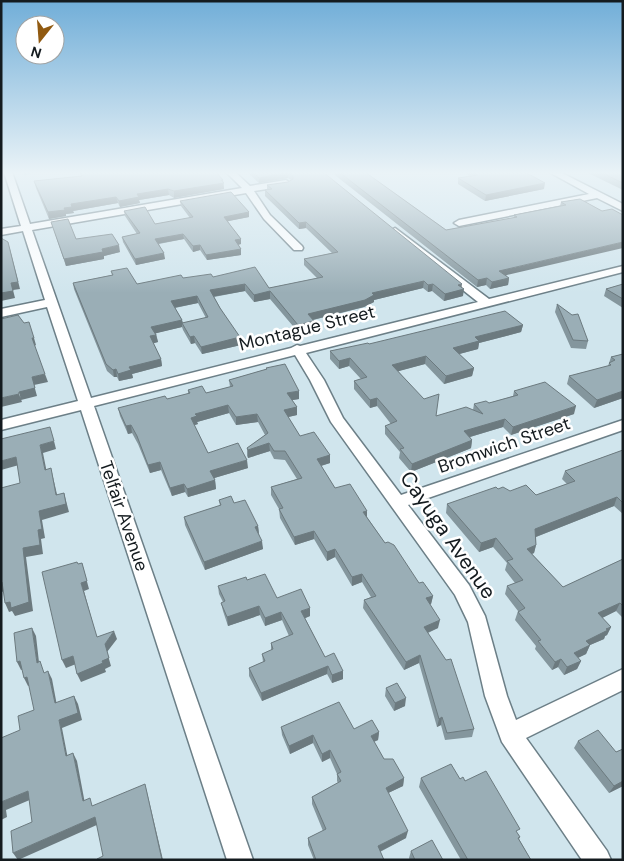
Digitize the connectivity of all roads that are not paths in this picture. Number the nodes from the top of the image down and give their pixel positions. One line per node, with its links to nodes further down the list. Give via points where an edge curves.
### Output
1 (22, 212): 7 (street, Telfair Avenue)
2 (116, 212): 7 (street)
3 (263, 212): 9 (street)
4 (515, 212): 6 (street)
5 (384, 222): 11 (street)
6 (459, 223)
7 (27, 227): 8 (street); 12 (street, Telfair Avenue)
8 (1, 232)
9 (298, 248)
10 (623, 269): 11 (street, Montague Street)
11 (482, 299): 14 (street, Montague Street)
12 (52, 302): 13 (street); 15 (street, Telfair Avenue)
13 (1, 313)
14 (297, 350): 15 (street, Montague Street); 18 (street, Cayuga Avenue, via 317,380 336,419)
15 (86, 404): 16 (street, Montague Street); 21 (street, Telfair Avenue)
16 (1, 425)
17 (623, 425): 18 (street, Bromwich Street)
18 (398, 502): 20 (street, Cayuga Avenue, via 462,590 478,622 496,696)
19 (623, 679): 20 (street)
20 (510, 734): 22 (street, Cayuga Avenue)
21 (240, 860)
22 (598, 860)

